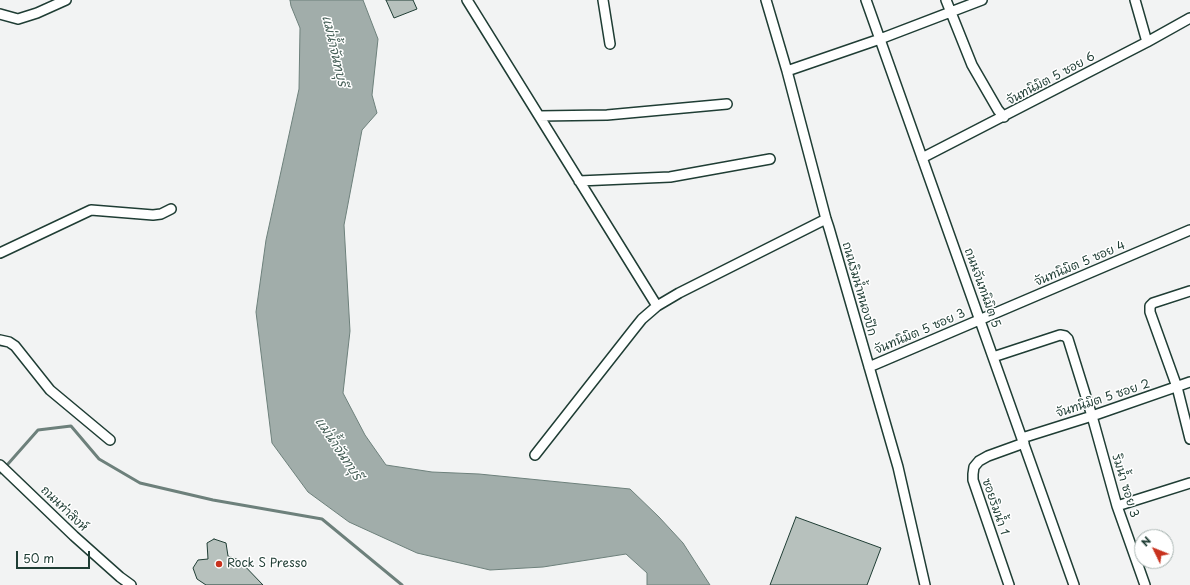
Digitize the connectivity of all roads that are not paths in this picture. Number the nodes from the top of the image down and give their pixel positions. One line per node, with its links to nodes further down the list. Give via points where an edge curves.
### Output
1 (66, 0): 10 (street, via 18,19)
2 (467, 0): 17 (street)
3 (603, 0): 14 (street)
4 (766, 0): 15 (street, ถนนริมน้ำหนองปึก)
5 (866, 0): 12 (street, ถนนจันทนิมิต 5)
6 (946, 0): 9 (street)
7 (982, 0): 9 (street)
8 (1135, 0): 13 (street)
9 (951, 12): 12 (street); 18 (street, via 972,65)
10 (0, 14)
11 (1190, 18): 13 (street, จันทนิมิต 5 ซอย 6)
12 (880, 39): 15 (street); 19 (street, ถนนจันทนิมิต 5)
13 (1147, 42): 18 (street, จันทนิมิต 5 ซอย 6)
14 (610, 44)
15 (787, 71): 23 (street, ถนนริมน้ำหนองปึก)
16 (727, 104): 17 (street, via 607,115)
17 (539, 116): 21 (street)
18 (1004, 117): 19 (street, จันทนิมิต 5 ซอย 6)
19 (922, 158): 28 (street, ถนนจันทนิมิต 5)
20 (770, 159): 21 (street, via 677,176)
21 (579, 181): 27 (street)
22 (171, 210): 25 (street, via 153,215 91,210)
23 (826, 219): 27 (street); 31 (street, ถนนริมน้ำหนองปึก)
24 (1190, 230): 28 (street, จันทนิมิต 5 ซอย 4)
25 (0, 252)
26 (1190, 291): 33 (street, via 1150,306)
27 (657, 306): 38 (street, via 642,319)
28 (980, 320): 30 (street, ถนนจันทนิมิต 5); 31 (street, จันทนิมิต 5 ซอย 3)
29 (0, 340): 36 (street, via 15,346 50,390)
30 (993, 357): 34 (street, ริมน้ำ ซอย 3, via 1060,335 1065,336); 37 (street, ถนนจันทนิมิต 5)
31 (869, 367): 43 (street, ถนนริมน้ำหนองปึก, via 898,467)
32 (1190, 382): 33 (street, จันทนิมิต 5 ซอย 2)
33 (1177, 387): 34 (street, จันทนิมิต 5 ซอย 2); 35 (street)
34 (1092, 416): 37 (street, จันทนิมิต 5 ซอย 2); 41 (street, ริมน้ำ ซอย 3)
35 (1190, 439)
36 (110, 440)
37 (1023, 440): 44 (street, ซอยริมน้ำ 1, via 984,458 974,467 972,474); 45 (street, ถนนจันทนิมิต 5)
38 (535, 455)
39 (0, 465): 42 (street, ถนนท่าสิงห์, via 74,536)
40 (1190, 483): 41 (street)
41 (1117, 506): 46 (street, ริมน้ำ ซอย 3)
42 (131, 585)
43 (925, 585)
44 (1009, 585)
45 (1074, 585)
46 (1145, 585)

